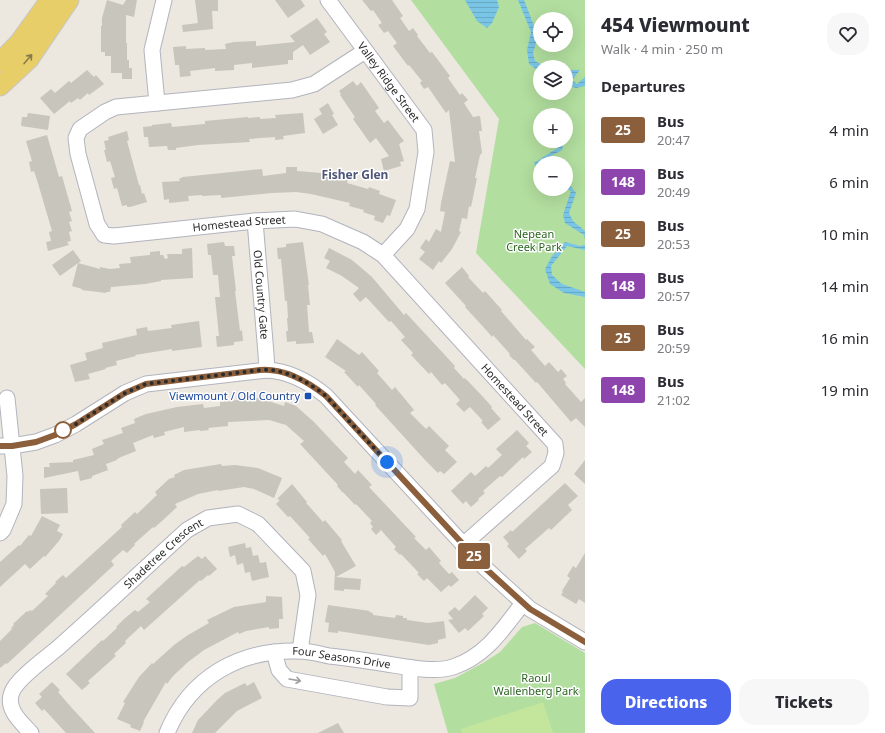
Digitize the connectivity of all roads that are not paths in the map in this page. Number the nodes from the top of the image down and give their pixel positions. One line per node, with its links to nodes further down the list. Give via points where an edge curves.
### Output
1 (164, 0): 7 (street, via 152,50)
2 (328, 0): 4 (street, Valley Ridge Street)
3 (59, 2): 5 (main road); 6 (main road, one-way to 3, via 29,59)
4 (365, 50): 7 (street, Homestead Street, via 314,84 292,90); 9 (street, Valley Ridge Street, via 424,130 426,152 417,209 407,229)
5 (0, 62)
6 (0, 86)
7 (157, 102): 8 (street, Homestead Street, via 116,107 80,129 76,138 97,224 104,235)
8 (255, 221): 9 (street, Homestead Street, via 295,219 322,224 363,242); 10 (street, Old Country Gate)
9 (383, 255): 14 (street, Homestead Street, via 555,444 556,453 552,466)
10 (267, 370): 12 (street, via 146,384 125,393 55,435 36,442); 14 (street, via 276,370 317,388)
11 (7, 398): 12 (street, via 9,426)
12 (6, 446): 13 (street, via 15,476 14,504)
13 (0, 533)
14 (464, 545): 15 (street)
15 (523, 602): 16 (street, via 530,609); 19 (street, Four Seasons Drive, via 500,634 483,651 462,664 436,670)
16 (585, 642)
17 (300, 651): 18 (street, Four Seasons Drive); 19 (street, Four Seasons Drive); 20 (street, Shadetree Crescent, via 308,595 303,571 258,524 238,514 208,518 187,530 19,681 12,691 12,711)
18 (274, 652): 19 (street, one-way to 19, via 279,670 287,679 387,697 410,698); 21 (street, Four Seasons Drive, via 243,659 217,671 184,701)
19 (410, 668)
20 (31, 733)
21 (167, 733)

